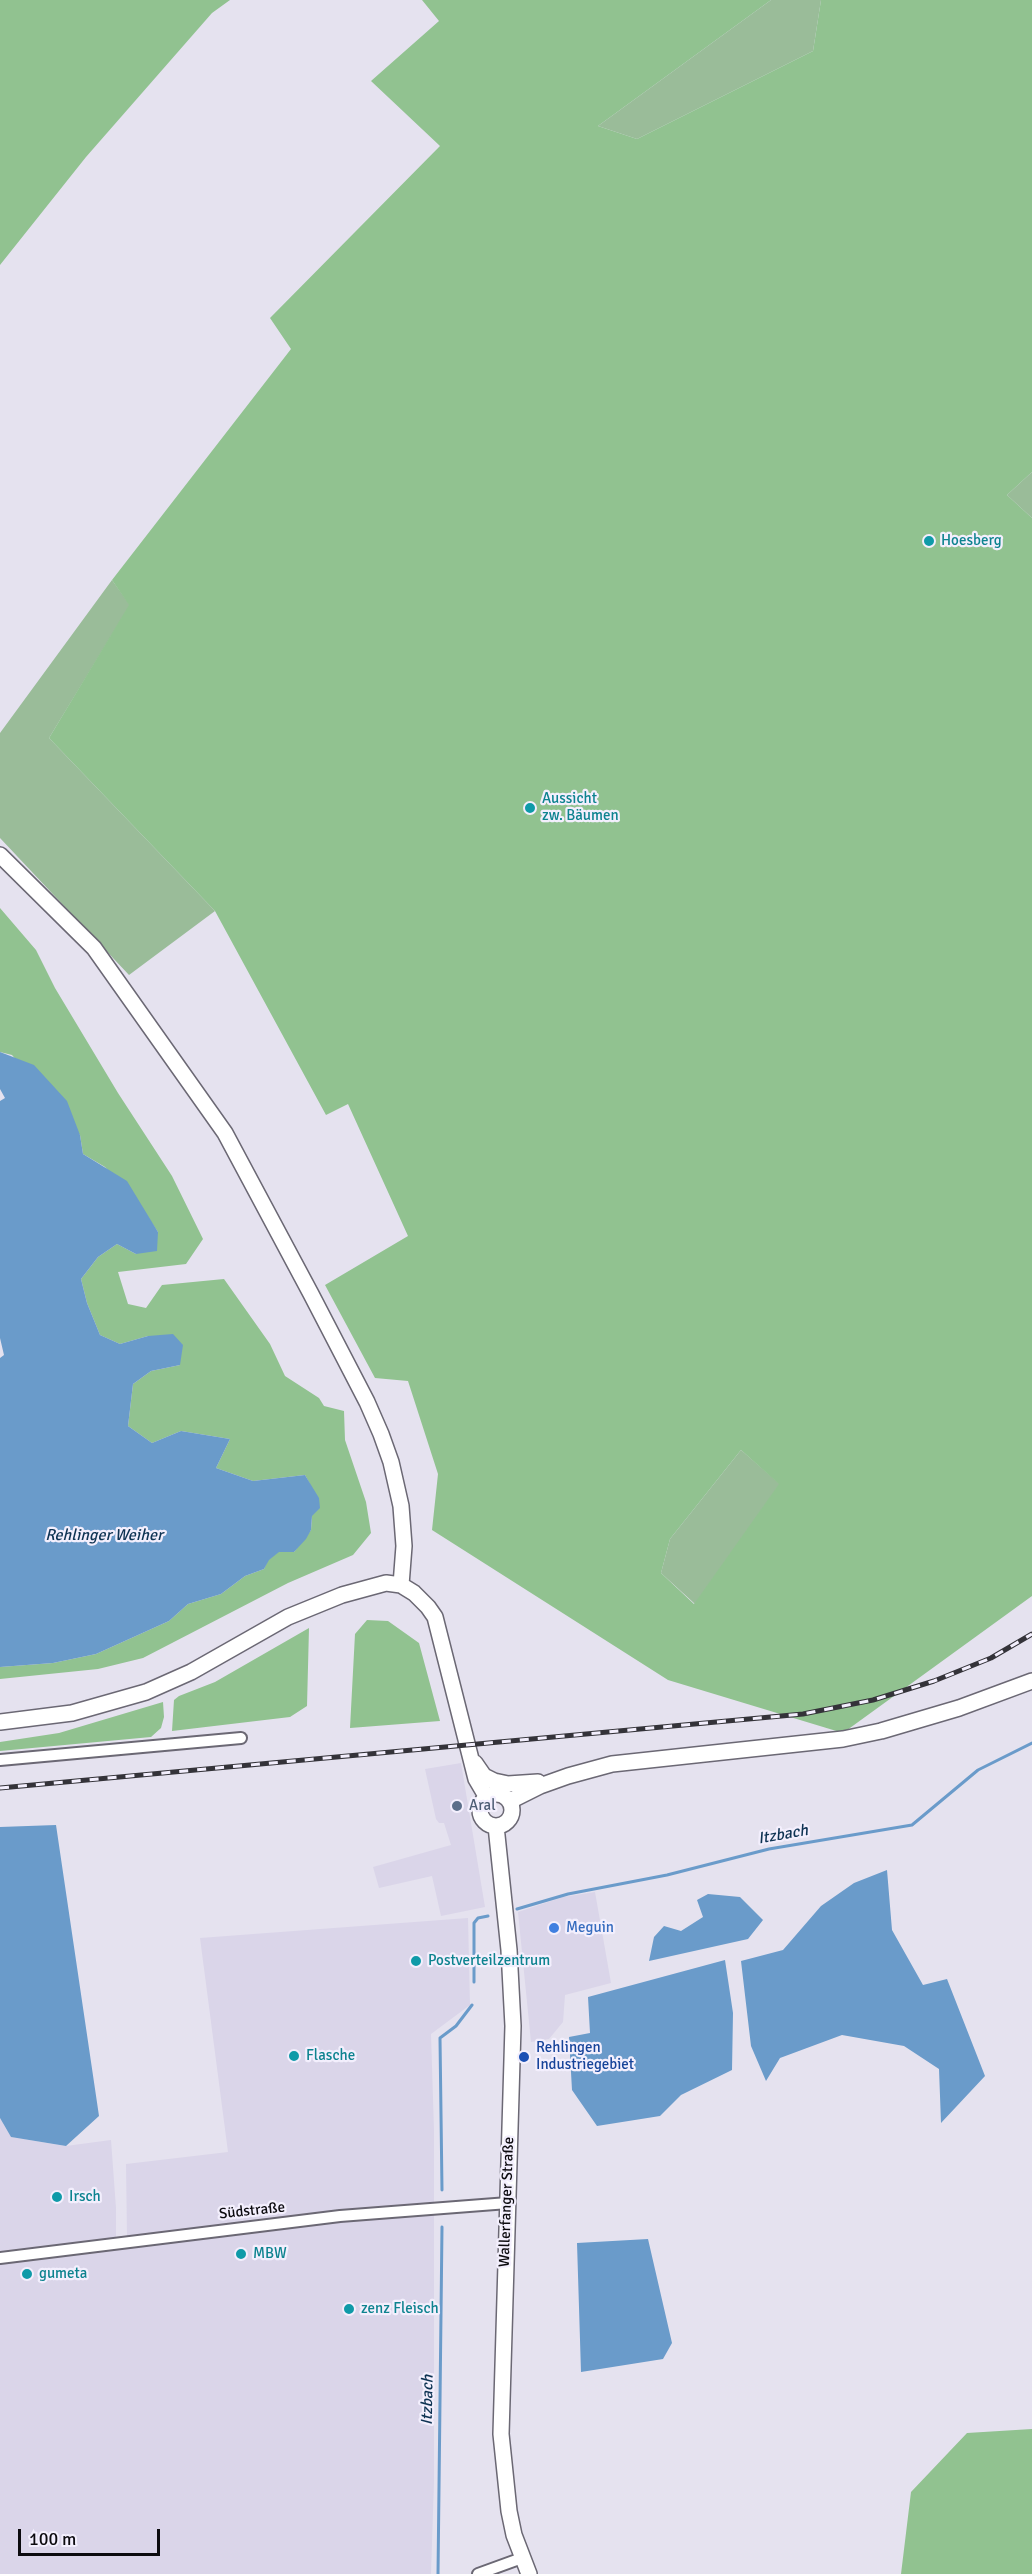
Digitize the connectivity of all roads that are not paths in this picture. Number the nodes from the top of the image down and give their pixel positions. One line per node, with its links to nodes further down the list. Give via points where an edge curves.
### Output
1 (0, 855): 2 (main road, via 94,948 225,1133 381,1434 401,1506 404,1546)
2 (400, 1586): 4 (main road, via 370,1586 288,1617 191,1672 146,1692 72,1713); 6 (main road, via 414,1593 435,1617)
3 (1032, 1681): 8 (main road, via 881,1731 648,1758)
4 (0, 1722)
5 (241, 1738): 7 (street)
6 (471, 1755): 8 (main road, via 484,1776 494,1781 522,1785); 9 (main road, via 476,1779)
7 (0, 1760)
8 (561, 1778): 10 (main road)
9 (486, 1796): 10 (main road, via 496,1793); 11 (main road, via 479,1806 481,1817)
10 (510, 1801): 11 (main road, via 510,1818)
11 (496, 1826): 12 (main road, Wallerfanger Straße, via 512,1993)
12 (508, 2203): 13 (street, Südstraße, via 340,2216); 14 (main road, Wallerfanger Straße, via 501,2434 506,2492)
13 (0, 2258)
14 (522, 2558): 15 (street); 16 (main road, Wallerfanger Straße)
15 (478, 2574)
16 (529, 2574)

